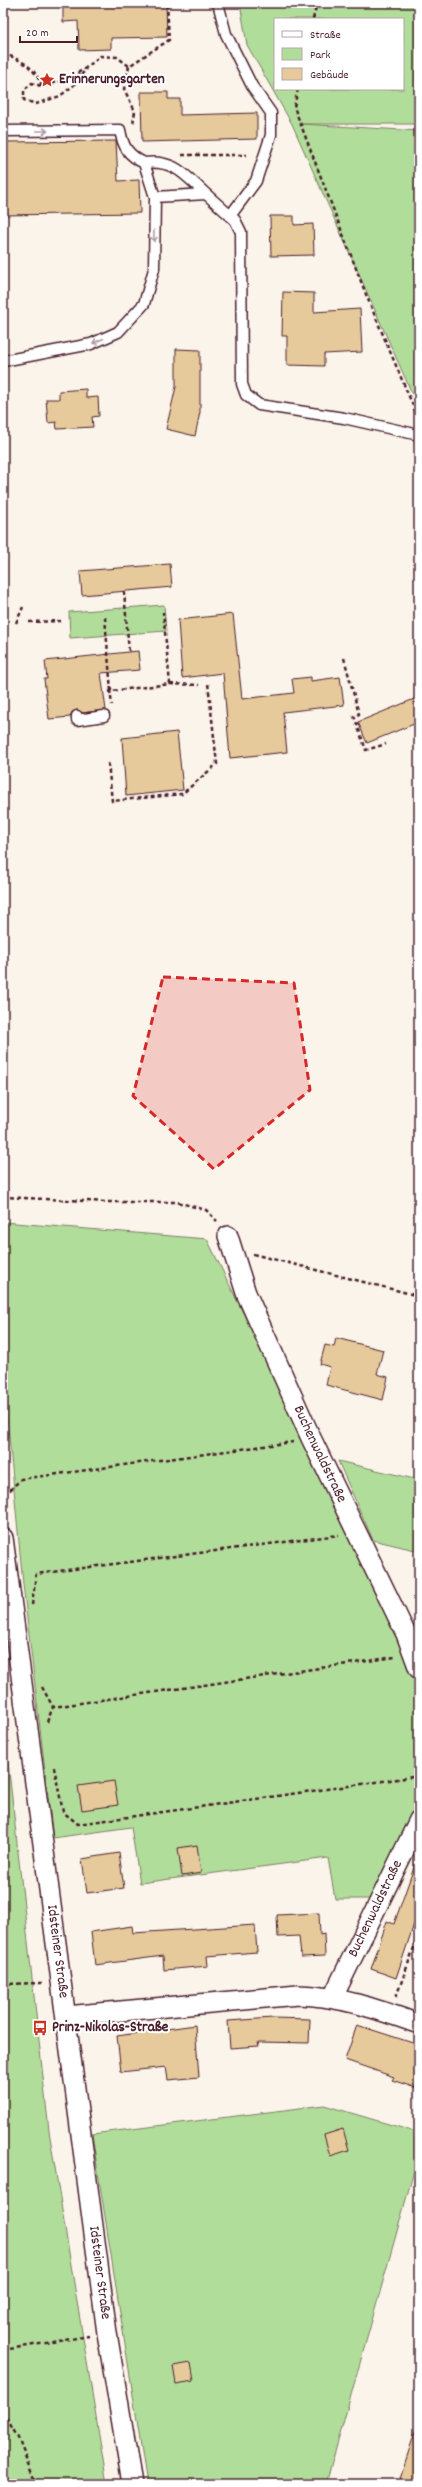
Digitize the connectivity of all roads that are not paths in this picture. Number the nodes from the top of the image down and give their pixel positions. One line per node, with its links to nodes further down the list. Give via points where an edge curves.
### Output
1 (218, 3): 6 (lane, via 226,34 252,86 272,113 271,135 256,181)
2 (3, 131): 3 (lane, one-way to 3, via 120,130 123,146 133,158)
3 (144, 163): 4 (lane, via 158,161 175,167); 5 (lane)
4 (206, 194): 5 (lane); 6 (lane)
5 (155, 197): 7 (lane, one-way to 7, via 154,269 144,304 118,332 91,344)
6 (230, 216): 8 (lane, via 238,224 241,232 242,384 246,395 259,405 344,418)
7 (3, 361)
8 (419, 435)
9 (77, 716): 10 (lane, via 77,720)
10 (104, 716)
11 (228, 1236): 13 (street, Buchenwaldstraße, via 246,1293)
12 (3, 1538): 16 (street, Idsteiner Straße)
13 (416, 1662)
14 (419, 1820): 15 (street, Buchenwaldstraße)
15 (333, 1997): 16 (street, via 279,1995); 17 (street)
16 (66, 2016): 18 (street, Idsteiner Straße, via 107,2334)
17 (419, 2024)
18 (132, 2484)

